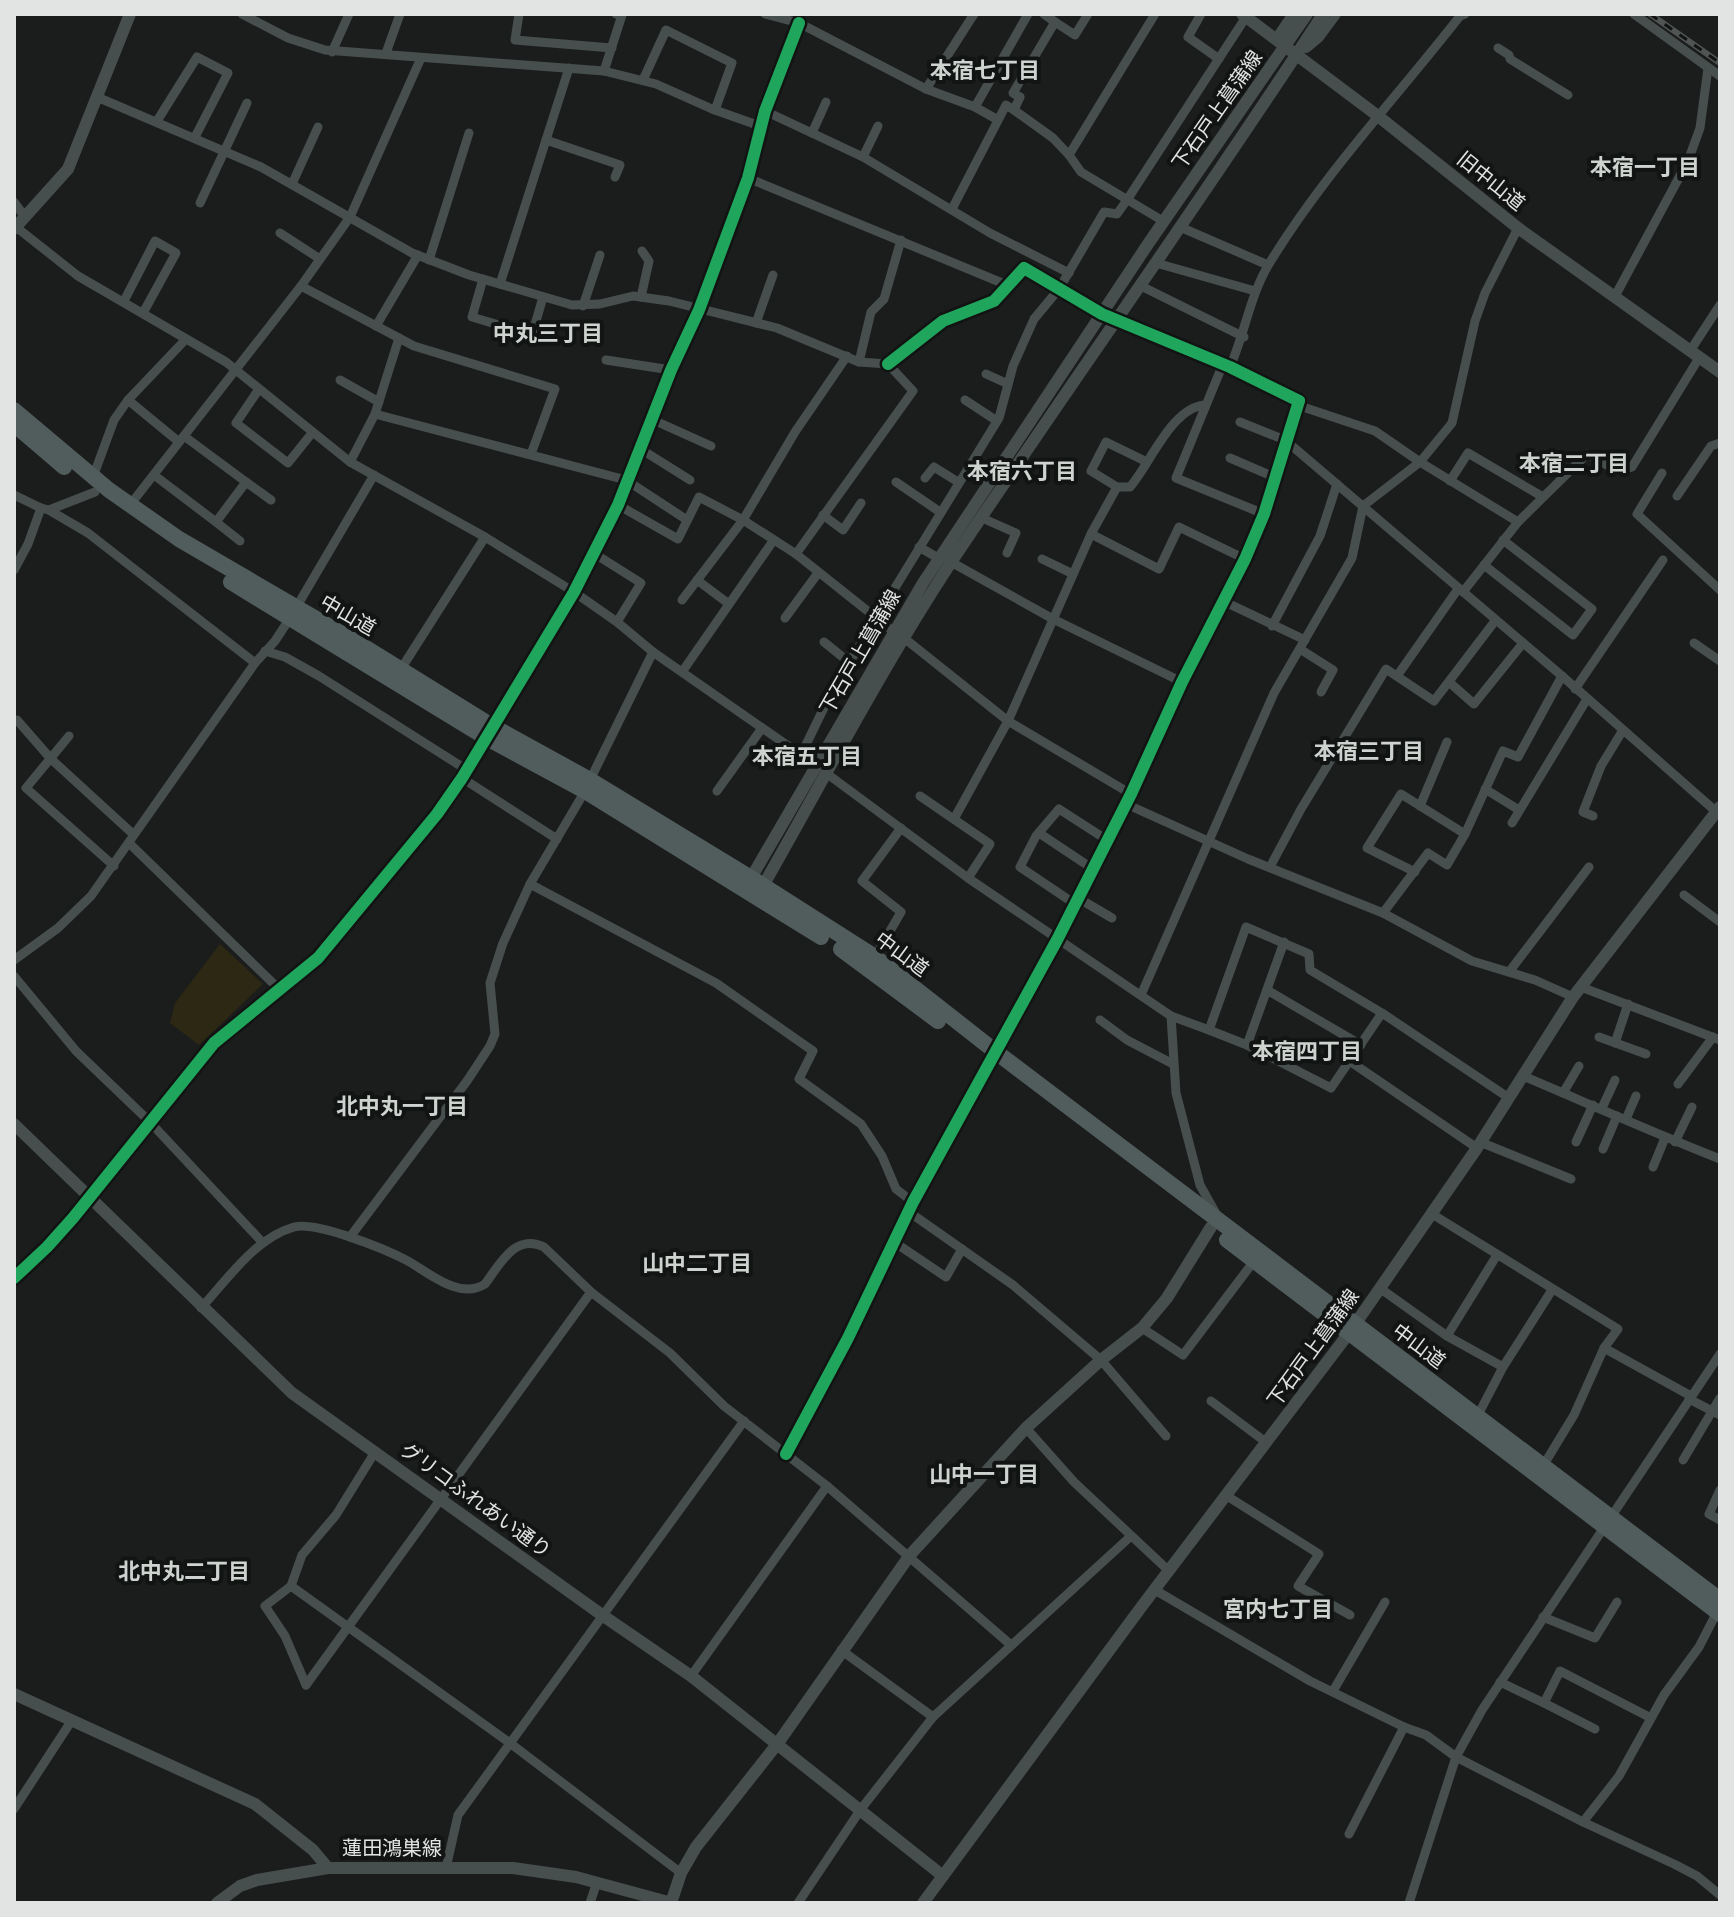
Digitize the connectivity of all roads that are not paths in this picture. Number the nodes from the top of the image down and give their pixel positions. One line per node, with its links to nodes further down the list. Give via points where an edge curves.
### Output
1 (130, 14): 38 (main road)
2 (242, 14): 27 (street, via 288,38)
3 (349, 14): 27 (street)
4 (400, 14): 28 (street)
5 (519, 14): 25 (street, via 515,40)
6 (616, 14): 25 (street, via 622,15)
7 (765, 14): 22 (street)
8 (974, 14): 36 (street)
9 (1028, 14): 41 (street)
10 (1044, 14): 21 (street)
11 (1088, 14): 21 (street, via 1075,35)
12 (1155, 14): 56 (street)
13 (1201, 14): 30 (street, via 1188,37)
14 (1294, 14): 24 (main road)
15 (1307, 14): 23 (main road)
16 (1323, 14): 23 (main road)
17 (1335, 14): 24 (main road, via 1318,37)
18 (1634, 14): 32 (street)
19 (1244, 15): 24 (main road, 旧中山道); 30 (street)
20 (1461, 15): 45 (street)
21 (1055, 22): 43 (street, via 1013,93 1020,97)
22 (799, 23): 36 (street); 44 (street)
23 (1300, 36): 24 (main road, 下石戸上菖蒲線)
24 (1287, 47): 45 (main road, 旧中山道); 67 (main road, 下石戸上菖蒲線); 68 (main road, 下石戸上菖蒲線)
25 (612, 48): 33 (street)
26 (1498, 48): 37 (street)
27 (332, 52): 28 (street)
28 (386, 53): 29 (street)
29 (421, 58): 31 (street); 66 (street)
30 (1219, 59): 61 (street)
31 (569, 68): 33 (street); 54 (street)
32 (1708, 68): 34 (street); 91 (street, via 1700,128 1688,161)
33 (604, 71): 35 (street)
34 (1720, 76)
35 (643, 80): 42 (street); 42 (street, via 666,30 732,63)
36 (926, 89): 41 (street)
37 (1568, 95)
38 (97, 97): 47 (street); 65 (main road, via 68,169)
39 (826, 102): 52 (street)
40 (247, 103): 55 (street)
41 (975, 107): 46 (street)
42 (715, 110): 48 (street)
43 (1014, 110): 46 (street, via 1006,105); 56 (street)
44 (765, 111): 48 (street); 52 (street)
45 (1378, 116): 70 (main road, 旧中山道); 79 (street)
46 (998, 120): 64 (street)
47 (157, 121): 53 (street); 53 (street, via 197,57 228,73)
48 (760, 126): 59 (street)
49 (878, 126): 57 (street)
50 (318, 127): 60 (street)
51 (469, 133): 77 (street)
52 (812, 133): 57 (street)
53 (195, 137): 55 (street)
54 (546, 140): 58 (street, via 620,165); 83 (street)
55 (223, 150): 60 (street); 63 (street)
56 (1069, 155): 61 (street, via 1081,172)
57 (863, 157): 64 (street)
58 (615, 177)
59 (748, 178): 72 (street); 95 (street)
60 (292, 184): 66 (street)
61 (1127, 200): 67 (street); 80 (street, via 1117,214 1104,212)
62 (14, 202): 65 (street)
63 (200, 203)
64 (952, 209): 80 (street)
65 (25, 217): 69 (main road)
66 (350, 217): 74 (street); 76 (street)
67 (1163, 221): 97 (main road, 下石戸上菖蒲線)
68 (1180, 227): 78 (main road, 下石戸上菖蒲線); 79 (street)
69 (15, 228): 92 (street, via 78,276)
70 (1518, 228): 91 (main road, 旧中山道); 138 (street, via 1475,321 1452,423)
71 (280, 233): 76 (street)
72 (901, 240): 84 (street); 107 (street, via 884,299 871,312)
73 (642, 251): 90 (street, via 649,261)
74 (418, 255): 77 (street); 100 (street)
75 (600, 255): 94 (street)
76 (320, 259): 85 (street)
77 (429, 260): 82 (street)
78 (1156, 263): 86 (main road, 下石戸上菖蒲線); 88 (street)
79 (1268, 265): 88 (street)
80 (1069, 273): 87 (street)
81 (773, 275): 99 (street)
82 (483, 279): 83 (street); 89 (street, via 472,317 532,335)
83 (500, 284): 89 (street)
84 (1007, 285): 87 (street, via 1024,268); 108 (street, via 994,301 943,321)
85 (301, 286): 100 (street); 111 (street)
86 (1141, 286): 98 (main road, 下石戸上菖蒲線); 101 (street)
87 (1059, 289): 97 (street); 115 (street, via 1034,319)
88 (1255, 291): 101 (street)
89 (543, 297): 94 (street)
90 (641, 297): 94 (street); 95 (street)
91 (1614, 298): 104 (main road, 旧中山道)
92 (124, 301): 96 (street); 96 (street, via 155,241 176,253)
93 (1720, 305): 104 (street)
94 (583, 306)
95 (699, 310): 99 (street); 110 (street)
96 (143, 313): 103 (street)
97 (1102, 314): 98 (street); 181 (main road, 下石戸上菖蒲線)
98 (1119, 320): 109 (street); 165 (main road, 下石戸上菖蒲線)
99 (756, 323): 105 (street)
100 (376, 326): 102 (street)
101 (1244, 337): 109 (street)
102 (399, 338): 119 (street); 134 (street, via 555,389)
103 (186, 339): 111 (street); 117 (street)
104 (1694, 354): 112 (main road, 旧中山道); 155 (street, via 1632,467 1618,471 1587,454)
105 (847, 356): 107 (street); 167 (street)
106 (606, 360): 110 (street)
107 (859, 362): 108 (street)
108 (888, 364): 164 (street, via 913,391)
109 (1227, 365): 120 (street); 121 (street, via 1299,401)
110 (671, 370): 124 (street)
111 (234, 371): 116 (street); 129 (street)
112 (1720, 372)
113 (986, 374): 115 (street)
114 (340, 380): 119 (street)
115 (1008, 384): 125 (street)
116 (259, 389): 128 (street); 128 (street, via 236,423 288,463)
117 (128, 400): 129 (street); 150 (street, via 114,420)
118 (965, 400): 125 (street)
119 (379, 402): 123 (street)
120 (1205, 405): 137 (street, via 1194,406 1179,418); 163 (street, via 1176,478)
121 (1297, 405): 130 (street); 138 (street, via 1375,431)
122 (14, 410): 150 (highway, 中山道)
123 (375, 414): 134 (street); 136 (street)
124 (651, 419): 132 (street); 133 (street)
125 (997, 421): 149 (street)
126 (1240, 422): 130 (street)
127 (14, 424): 150 (highway, 中山道)
128 (312, 433): 136 (street)
129 (182, 439): 140 (street); 147 (street)
130 (1285, 440): 142 (street); 151 (street)
131 (1720, 443): 154 (street, via 1711,446)
132 (711, 446)
133 (639, 448): 144 (street); 145 (street)
134 (531, 454): 144 (street)
135 (1230, 458): 142 (street)
136 (350, 462): 141 (street)
137 (1147, 462): 152 (street, via 1130,487); 152 (street, via 1106,442 1091,471)
138 (1420, 462): 146 (street); 160 (street)
139 (1662, 473): 189 (street, via 1637,514)
140 (154, 475): 158 (street); 168 (street)
141 (374, 475): 171 (street); 194 (street)
142 (1274, 477): 163 (street)
143 (925, 478): 149 (street, via 934,467)
144 (626, 480): 159 (street); 166 (street)
145 (690, 480)
146 (1450, 481): 155 (street, via 1468,453); 169 (street)
147 (246, 482): 156 (street); 168 (street)
148 (896, 482): 162 (street)
149 (958, 482): 162 (street)
150 (94, 484): 158 (highway, 中山道); 161 (street); 194 (highway, 中山道, via 142,528)
151 (1337, 484): 160 (street); 200 (street, via 1320,536)
152 (1117, 487): 170 (street)
153 (14, 495): 161 (street)
154 (1677, 496)
155 (1543, 497): 169 (street)
156 (271, 500)
157 (861, 503): 164 (street, via 843,530)
158 (130, 505): 194 (highway, 中山道)
159 (618, 505): 166 (street, via 678,539); 177 (street)
160 (1363, 506): 188 (street); 205 (street, via 1352,558)
161 (45, 509): 184 (street); 209 (street, via 88,533)
162 (940, 512): 175 (street)
163 (1264, 514): 180 (street)
164 (823, 515): 178 (street)
165 (982, 518): 176 (street, via 1016,533); 181 (main road, 下石戸上菖蒲線)
166 (687, 520): 167 (street, via 699,497)
167 (743, 520): 174 (street); 187 (street)
168 (216, 522): 173 (street)
169 (1518, 522): 172 (street)
170 (1091, 534): 180 (street, via 1159,569 1179,527); 186 (street)
171 (485, 537): 190 (street); 211 (street)
172 (1503, 540): 183 (street); 183 (street, via 1592,609 1573,635)
173 (240, 541)
174 (773, 541): 178 (street); 193 (street)
175 (919, 547): 181 (street); 196 (street)
176 (1007, 553)
177 (595, 554): 190 (street); 199 (street, via 641,583)
178 (796, 554): 185 (street)
179 (1042, 559): 186 (street)
180 (1245, 559): 192 (street)
181 (946, 560): 197 (street); 201 (main road, 下石戸上菖蒲線)
182 (1663, 560): 217 (street)
183 (1484, 565): 188 (street)
184 (14, 570)
185 (818, 573): 195 (street); 196 (street)
186 (1073, 574): 197 (street)
187 (697, 580): 191 (street); 193 (street)
188 (1461, 590): 198 (street); 213 (street)
189 (1720, 590)
190 (574, 592): 199 (street); 224 (street)
191 (682, 600)
192 (1223, 601): 200 (street); 215 (street)
193 (729, 604): 212 (street)
194 (293, 613): 206 (street); 211 (highway, 中山道); 224 (highway, 中山道)
195 (785, 618)
196 (877, 619): 201 (street); 210 (street)
197 (1053, 619): 215 (street); 221 (street)
198 (1495, 621): 203 (street); 216 (street)
199 (617, 622): 207 (street)
200 (1272, 626): 205 (street)
201 (899, 635): 221 (street); 229 (main road, 下石戸上菖蒲線)
202 (824, 642): 210 (street)
203 (1523, 643): 214 (street); 216 (street, via 1474,704)
204 (1694, 643): 208 (street)
205 (1302, 645): 218 (street, via 1333,670); 249 (street, via 1274,693)
206 (265, 651): 209 (street); 230 (street, via 319,676)
207 (653, 652): 212 (street); 231 (street)
208 (1720, 661)
209 (255, 663): 246 (street)
210 (850, 663): 227 (street)
211 (401, 669): 224 (highway, 中山道)
212 (682, 672): 222 (street)
213 (1397, 676): 216 (street, via 1434,701); 251 (street, via 1386,669)
214 (1562, 676): 217 (street); 232 (street, via 1518,757 1503,751)
215 (1182, 682): 234 (street)
216 (1449, 682)
217 (1575, 689): 219 (street)
218 (1321, 692)
219 (1587, 699): 223 (street); 238 (street)
220 (17, 720): 228 (street)
221 (1008, 721): 234 (street); 241 (street)
222 (762, 728): 227 (street); 233 (street)
223 (1623, 730): 239 (street); 240 (street, via 1583,812)
224 (489, 732): 230 (main road); 231 (highway, 中山道)
225 (69, 736): 228 (street)
226 (1447, 742): 237 (street)
227 (801, 755): 229 (street)
228 (51, 759): 246 (street); 250 (street, via 26,788)
229 (821, 770): 243 (street); 257 (main road, 下石戸上菖蒲線)
230 (464, 774): 247 (street); 269 (main road, via 318,958)
231 (587, 785): 247 (street); 257 (highway, 中山道)
232 (1485, 789): 238 (street); 245 (street)
233 (717, 791)
234 (1131, 794): 236 (street)
235 (920, 796): 241 (street)
236 (1126, 804): 248 (street); 249 (street)
237 (1420, 806): 245 (street); 254 (street, via 1401,794 1367,848)
238 (1519, 810): 242 (street)
239 (1719, 812): 271 (main road, 下石戸上菖蒲線)
240 (1593, 816)
241 (954, 819): 255 (street, via 990,844)
242 (1512, 823)
243 (901, 828): 255 (street); 265 (street, via 862,881 901,912)
244 (1039, 833): 248 (street, via 1059,809); 253 (street); 259 (street, via 1020,867)
245 (1465, 834): 254 (street, via 1447,865 1428,853)
246 (131, 838): 250 (street); 269 (street)
247 (557, 839): 256 (street)
248 (1107, 840): 253 (street)
249 (1209, 843): 251 (street); 272 (street)
250 (114, 866): 266 (street, via 58,928)
251 (1270, 867): 260 (street)
252 (1589, 867): 267 (street)
253 (1093, 869): 259 (street)
254 (1415, 872): 260 (street)
255 (968, 878): 263 (street)
256 (530, 884): 307 (street, via 716,983 813,1051 799,1079 861,1124); 310 (street, via 490,983 495,1034 490,1046)
257 (756, 886): 265 (highway, 中山道); 284 (highway, 中山道)
258 (1684, 895): 262 (street)
259 (1077, 901): 261 (street); 263 (street)
260 (1383, 913): 267 (street, via 1472,961)
261 (1112, 918)
262 (1720, 922)
263 (1057, 940): 272 (street); 284 (street)
264 (1284, 942): 270 (street); 274 (street, via 1309,954 1310,970); 277 (street, via 1246,927)
265 (875, 957): 284 (highway, 中山道)
266 (14, 960)
267 (1509, 972): 271 (street)
268 (14, 976): 297 (street, via 76,1051)
269 (280, 990): 297 (main road, via 214,1043)
270 (1267, 990): 281 (street); 282 (street)
271 (1577, 992): 273 (street); 288 (main road, 下石戸上菖蒲線)
272 (1141, 995): 275 (street)
273 (1628, 1004): 279 (street); 280 (street)
274 (1382, 1013): 282 (street); 293 (street)
275 (1171, 1016): 277 (street); 286 (street)
276 (1100, 1020): 286 (street)
277 (1209, 1030): 281 (street)
278 (1599, 1037): 280 (street)
279 (1716, 1038): 290 (street)
280 (1615, 1043): 283 (street)
281 (1247, 1045): 285 (street, via 1331,1088)
282 (1361, 1045): 285 (street)
283 (1646, 1054)
284 (994, 1057): 307 (street); 309 (highway, 中山道)
285 (1351, 1062): 301 (street)
286 (1173, 1064): 309 (street, via 1200,1185 1217,1211)
287 (1579, 1066): 291 (street)
288 (1523, 1076): 291 (street); 293 (main road, 下石戸上菖蒲線)
289 (1615, 1080): 294 (street)
290 (1678, 1084)
291 (1563, 1093): 294 (street)
292 (1636, 1096): 296 (street)
293 (1509, 1098): 301 (main road, 下石戸上菖蒲線)
294 (1598, 1106): 296 (street); 300 (street)
295 (1692, 1107): 299 (street)
296 (1621, 1118): 299 (street); 302 (street)
297 (149, 1121): 306 (main road); 312 (street)
298 (14, 1124): 306 (main road, グリコふれあい通り)
299 (1670, 1140): 303 (street); 304 (street)
300 (1576, 1142)
301 (1478, 1145): 305 (street); 308 (main road, 下石戸上菖蒲線)
302 (1603, 1149)
303 (1720, 1159)
304 (1653, 1167)
305 (1571, 1179)
306 (89, 1197): 316 (main road); 320 (main road, グリコふれあい通り)
307 (911, 1207): 311 (street); 313 (street)
308 (1432, 1214): 314 (street); 317 (main road, 下石戸上菖蒲線)
309 (1216, 1225): 315 (highway, 中山道); 321 (main road); 322 (highway, 中山道)
310 (350, 1237): 312 (street, via 308,1226 294,1227); 319 (street, via 467,1289 485,1284 510,1251 535,1243)
311 (894, 1242): 313 (street, via 946,1277); 338 (street)
312 (263, 1243): 320 (street)
313 (962, 1249): 326 (street)
314 (1497, 1255): 318 (street); 323 (street)
315 (1254, 1261): 321 (street, via 1183,1355); 322 (highway, 中山道)
316 (14, 1278)
317 (1381, 1289): 322 (main road, 下石戸上菖蒲線); 323 (street)
318 (1552, 1290): 324 (street, via 1618,1329); 327 (street)
319 (591, 1292): 333 (street, via 672,1348 709,1393); 344 (street)
320 (201, 1308): 337 (main road, グリコふれあい通り, via 292,1393)
321 (1142, 1328): 326 (main road)
322 (1352, 1328): 332 (highway, 中山道); 336 (main road, 下石戸上菖蒲線); 346 (highway, 中山道)
323 (1447, 1336): 327 (street)
324 (1604, 1348): 328 (street); 340 (street, via 1574,1415)
325 (1720, 1354): 328 (street)
326 (1101, 1360): 334 (main road); 335 (street)
327 (1503, 1367): 332 (street)
328 (1690, 1398): 331 (street); 346 (street)
329 (1720, 1398): 331 (street)
330 (1211, 1401): 336 (street)
331 (1716, 1413): 339 (street)
332 (1478, 1415): 340 (highway, 中山道)
333 (744, 1421): 338 (street); 355 (street)
334 (1026, 1428): 347 (street); 348 (main road)
335 (1166, 1436)
336 (1267, 1443): 343 (main road, 下石戸上菖蒲線)
337 (375, 1452): 344 (main road, グリコふれあい通り); 350 (street, via 336,1515 302,1555)
338 (786, 1454): 341 (street)
339 (1683, 1460)
340 (1543, 1466): 346 (highway, 中山道)
341 (827, 1486): 348 (street); 361 (street)
342 (1720, 1490): 345 (street, via 1709,1514)
343 (1227, 1496): 349 (main road, 下石戸上菖蒲線); 356 (street, via 1319,1554 1298,1586)
344 (441, 1500): 355 (main road, グリコふれあい通り); 358 (street)
345 (1720, 1520)
346 (1608, 1521): 354 (highway, 中山道); 357 (street)
347 (1131, 1536): 349 (street); 359 (street)
348 (910, 1555): 359 (street); 360 (main road)
349 (1169, 1571): 351 (main road, 下石戸上菖蒲線)
350 (291, 1586): 358 (street); 358 (street, via 265,1606 306,1685)
351 (1155, 1590): 363 (street); 381 (main road, 下石戸上菖蒲線)
352 (1385, 1602): 363 (street)
353 (1617, 1602): 357 (street, via 1595,1638)
354 (1719, 1609): 367 (street)
355 (602, 1615): 361 (main road, グリコふれあい通り); 371 (street)
356 (1350, 1615)
357 (1543, 1617): 362 (street)
358 (348, 1626): 371 (street)
359 (1011, 1645): 366 (street)
360 (841, 1650): 366 (street); 372 (main road)
361 (691, 1676): 372 (main road, グリコふれあい通り)
362 (1500, 1682): 365 (street); 373 (street)
363 (1333, 1691): 369 (street)
364 (14, 1694): 368 (main road, 蓮田鴻巣線)
365 (1544, 1703): 367 (street, via 1560,1671); 370 (street)
366 (933, 1717): 375 (street)
367 (1651, 1718): 376 (street, via 1619,1776)
368 (72, 1720): 374 (street); 378 (main road, 蓮田鴻巣線, via 255,1804)
369 (1404, 1727): 373 (street, via 1426,1735); 377 (street)
370 (1595, 1729)
371 (510, 1743): 379 (street, via 458,1815); 380 (street)
372 (778, 1743): 375 (main road, グリコふれあい通り); 380 (main road)
373 (1456, 1757): 376 (street); 389 (street)
374 (14, 1809)
375 (861, 1809): 381 (main road, グリコふれあい通り); 387 (street)
376 (1583, 1822): 383 (street, via 1697,1876)
377 (1349, 1834)
378 (328, 1868): 379 (main road, 蓮田鴻巣線); 384 (main road, via 257,1880)
379 (446, 1868): 382 (main road, 蓮田鴻巣線, via 513,1868)
380 (681, 1873): 386 (main road)
381 (943, 1876): 388 (main road, 下石戸上菖蒲線)
382 (597, 1882): 385 (street); 386 (main road, 蓮田鴻巣線)
383 (1720, 1900)
384 (217, 1903)
385 (590, 1903)
386 (671, 1903)
387 (798, 1903)
388 (923, 1903)
389 (1409, 1903)

